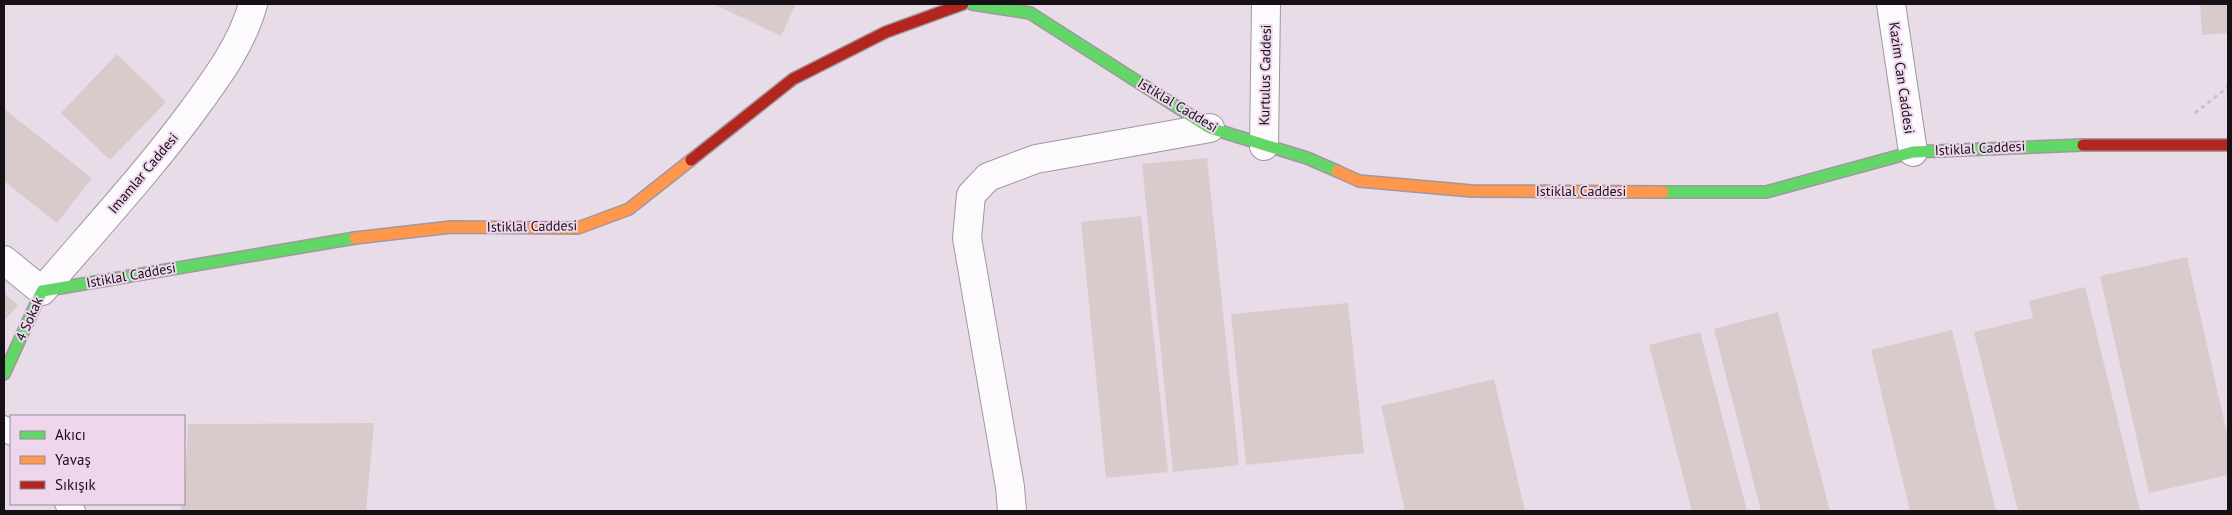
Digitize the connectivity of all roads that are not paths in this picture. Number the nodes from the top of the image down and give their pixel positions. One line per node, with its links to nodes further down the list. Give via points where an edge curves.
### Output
1 (253, 4): 11 (street, Imamlar Caddesi, via 229,60 164,150)
2 (963, 4): 11 (street, Istiklal Caddesi, via 886,32 793,79 629,209 578,228 451,227 336,240)
3 (972, 4): 6 (street, Istiklal Caddesi, via 1030,13)
4 (1266, 4): 8 (street, Kurtulus Caddesi)
5 (1891, 4): 9 (street, Kazim Can Caddesi)
6 (1210, 128): 8 (street, Istiklal Caddesi); 13 (street, via 1036,159 988,177 971,196 966,238)
7 (2228, 145): 9 (street, Istiklal Caddesi, via 2046,145)
8 (1264, 146): 9 (street, Istiklal Caddesi, via 1307,158 1359,181 1472,191 1766,192)
9 (1913, 152)
10 (4, 260): 11 (street)
11 (42, 291): 12 (street, 4 Sokak)
12 (4, 374)
13 (1012, 511)

